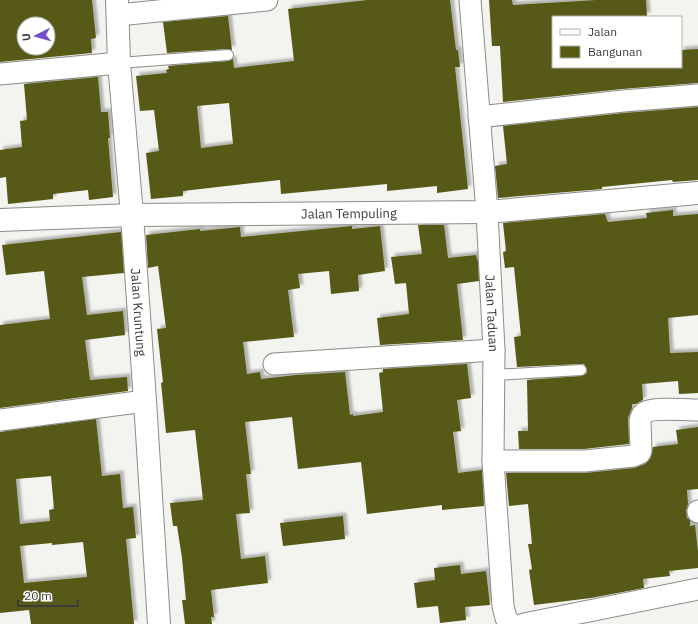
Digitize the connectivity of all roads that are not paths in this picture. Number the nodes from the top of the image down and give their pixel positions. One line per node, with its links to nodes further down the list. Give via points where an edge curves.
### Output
1 (267, 0): 3 (street)
2 (470, 0): 8 (street, Jalan Taduan)
3 (117, 7): 5 (street, Jalan Kruntung)
4 (228, 55): 5 (lane)
5 (119, 63): 6 (street); 11 (street, Jalan Kruntung)
6 (0, 74)
7 (698, 95): 8 (street, via 623,100)
8 (479, 117): 10 (street, Jalan Taduan)
9 (698, 194): 10 (street, Jalan Tempuling)
10 (487, 212): 11 (street, Jalan Tempuling); 13 (street, Jalan Taduan)
11 (132, 215): 12 (street, Jalan Tempuling); 17 (street, Jalan Kruntung)
12 (0, 220)
13 (494, 350): 14 (street); 16 (street, Jalan Taduan)
14 (274, 364)
15 (581, 370): 16 (lane)
16 (495, 375): 20 (street, Jalan Taduan)
17 (145, 401): 19 (street); 22 (street, Jalan Kruntung)
18 (698, 410): 20 (street, via 659,410 644,413 640,421 641,451 633,456 585,461)
19 (0, 420)
20 (493, 462): 23 (street, Jalan Taduan, via 503,606 506,618)
21 (698, 589): 24 (street)
22 (158, 624)
23 (511, 624)
24 (524, 624)

